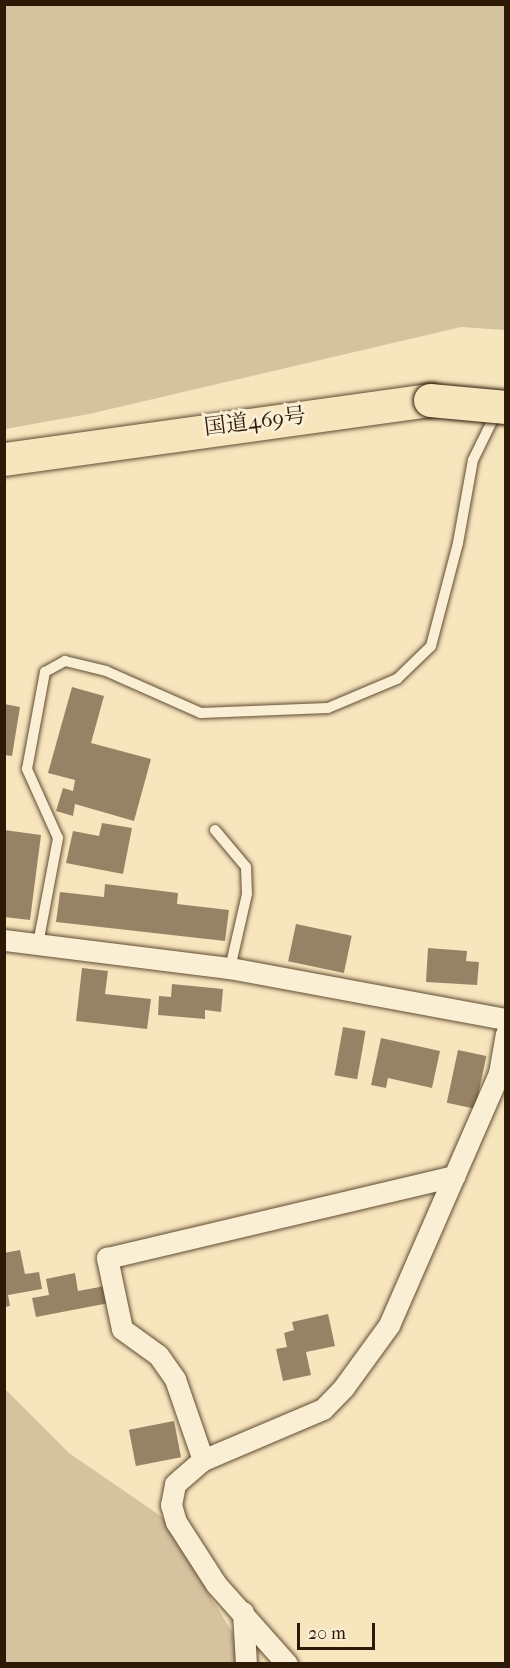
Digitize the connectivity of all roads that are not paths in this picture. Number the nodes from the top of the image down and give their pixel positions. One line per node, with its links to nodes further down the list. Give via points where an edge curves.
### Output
1 (506, 395): 6 (lane, via 473,460 458,543 432,646 397,679 328,708 201,713 106,670 65,661 45,672 27,770 58,838)
2 (506, 406): 3 (highway, 国道469号, bridge, via 430,400)
3 (4, 459)
4 (215, 830): 7 (lane, via 246,867 247,894)
5 (4, 940): 6 (street)
6 (38, 944): 7 (street)
7 (231, 968): 8 (street)
8 (506, 1019)
9 (506, 1034): 10 (street, via 499,1073)
10 (454, 1176): 11 (street, via 389,1325 344,1388 322,1409); 11 (street, via 107,1258 122,1329 158,1355 175,1379)
11 (203, 1460): 12 (street, via 175,1484 171,1505 176,1522 216,1584)
12 (243, 1612): 13 (street); 14 (street)
13 (246, 1664)
14 (287, 1664)

